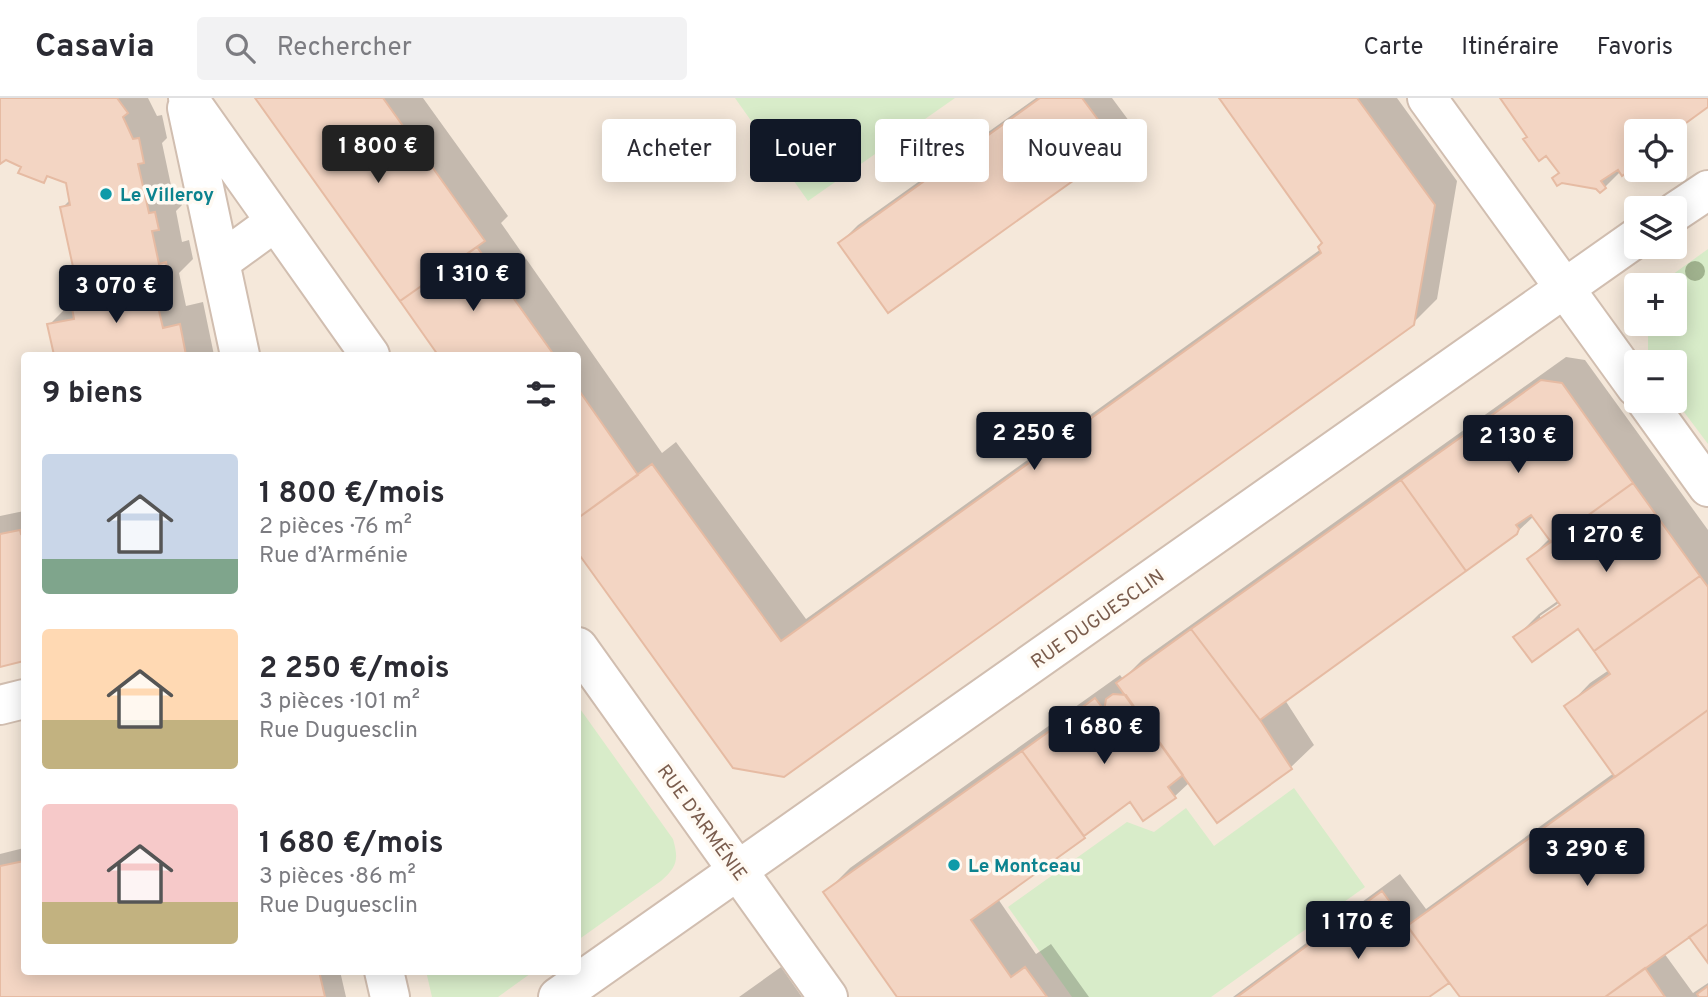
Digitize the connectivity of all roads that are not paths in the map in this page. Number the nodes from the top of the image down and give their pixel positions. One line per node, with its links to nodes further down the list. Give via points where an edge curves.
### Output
1 (186, 98): 5 (street); 7 (street)
2 (1427, 98): 8 (street)
3 (1708, 190): 4 (street)
4 (1687, 204)
5 (275, 222): 7 (street); 10 (street)
6 (1624, 247): 8 (street, RUE DUGUESCLIN)
7 (220, 262): 9 (street)
8 (1565, 289): 11 (street); 17 (street, RUE DUGUESCLIN)
9 (239, 352)
10 (368, 352)
11 (1624, 370)
12 (1655, 413): 13 (street)
13 (1708, 487)
14 (581, 651): 17 (street, RUE D’ARMÉNIE)
15 (21, 700): 16 (street)
16 (0, 705)
17 (738, 871): 20 (street, RUE DUGUESCLIN); 21 (street, RUE D’ARMÉNIE)
18 (385, 975): 19 (street)
19 (390, 997)
20 (558, 997)
21 (828, 997)

